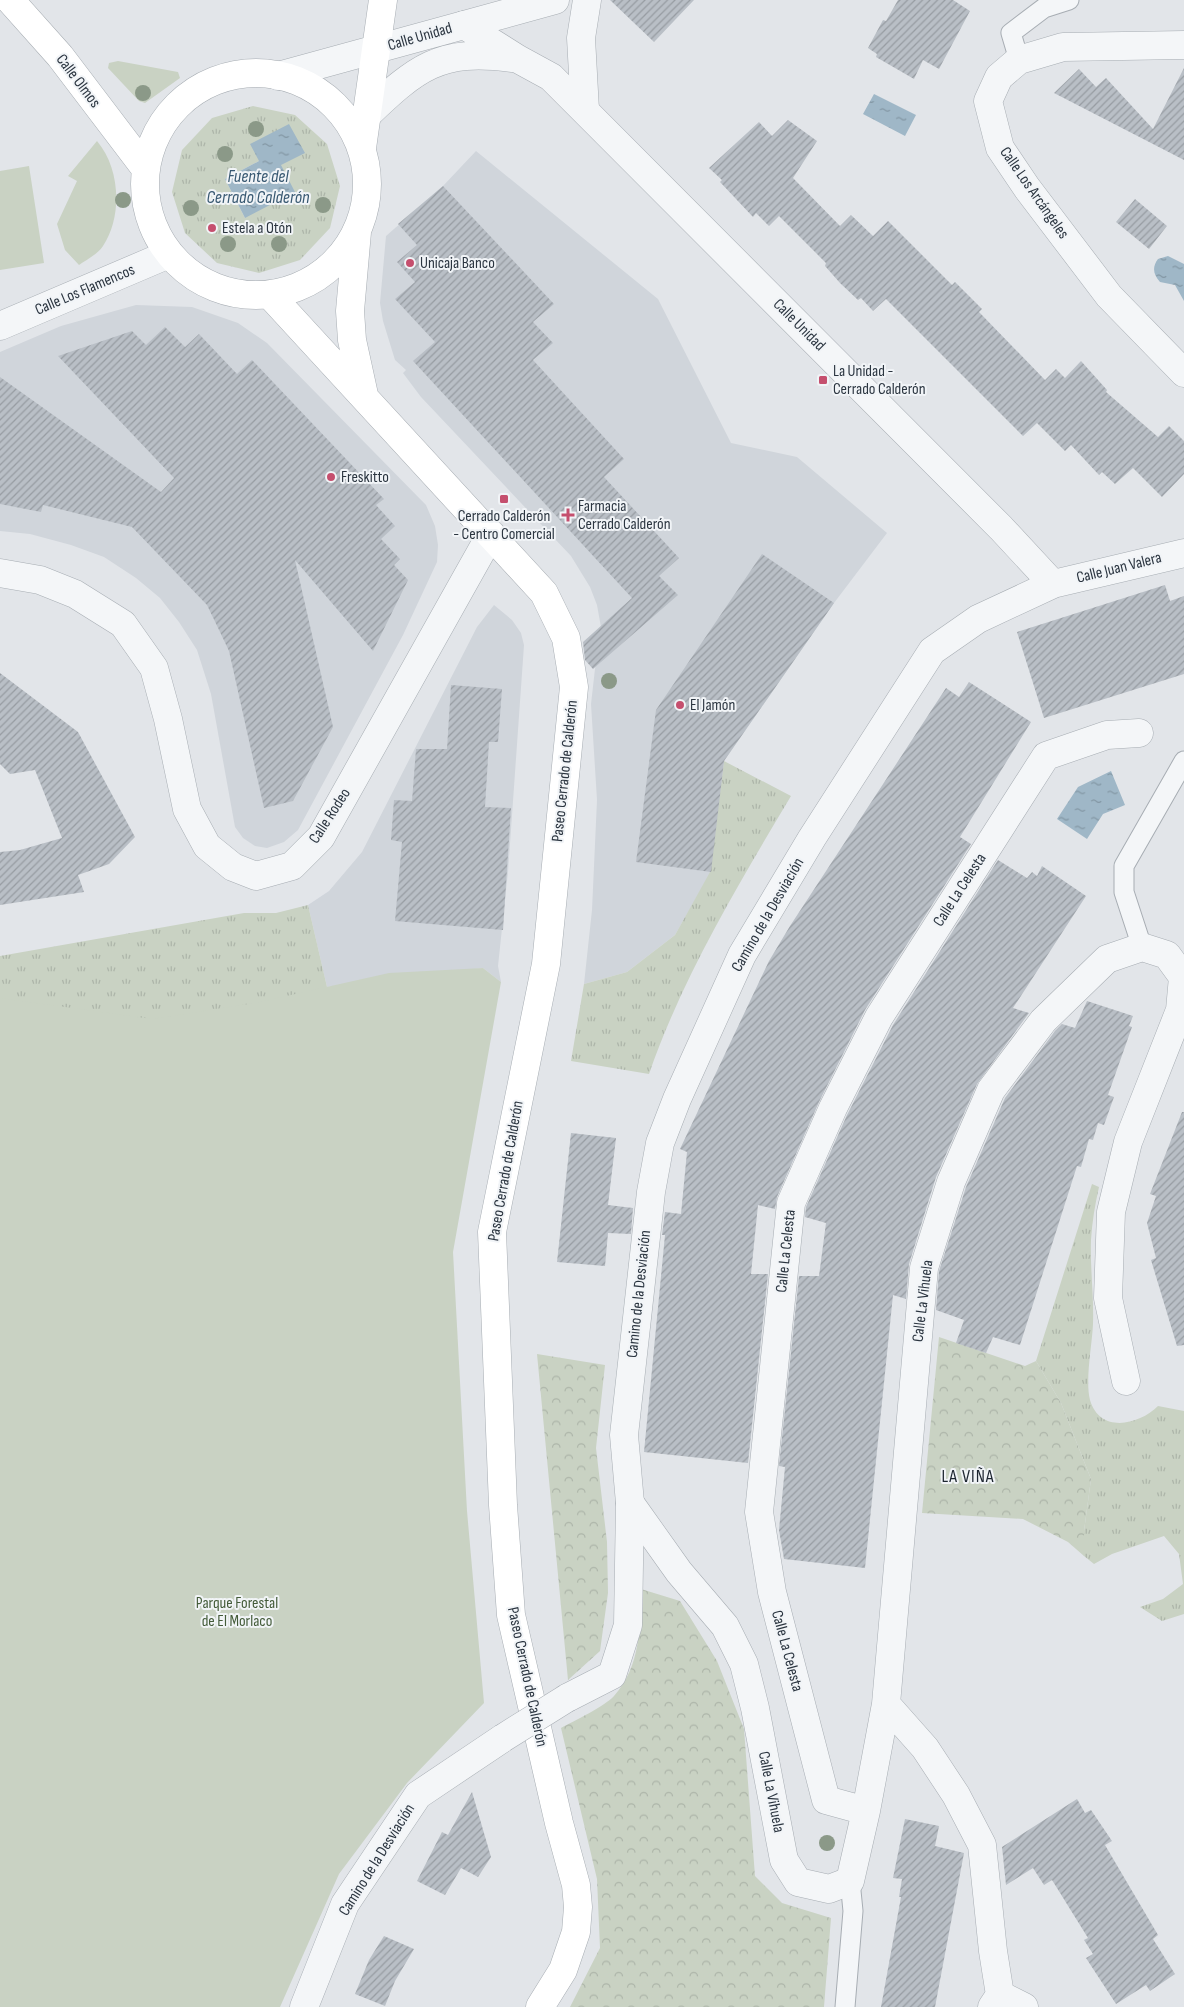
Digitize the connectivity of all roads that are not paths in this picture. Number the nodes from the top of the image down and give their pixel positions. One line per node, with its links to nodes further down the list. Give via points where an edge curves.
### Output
1 (10, 0): 15 (main road, Calle Olmos, via 60,56)
2 (383, 0): 8 (main road)
3 (555, 0): 6 (street, Calle Unidad)
4 (587, 0): 12 (street, via 581,38)
5 (1069, 0): 10 (lane, via 1044,8 1010,33)
6 (464, 25): 8 (street, Calle Unidad); 9 (street, Calle Unidad)
7 (1184, 44): 10 (street, Calle Los Arcángeles, via 1063,47)
8 (377, 49): 11 (street, Calle Unidad); 13 (main road)
9 (518, 59): 12 (street, Calle Unidad, via 551,78); 13 (street, Calle Unidad, via 482,54 452,57 426,67 399,85)
10 (1019, 60): 20 (street, Calle Los Arcángeles, via 999,77 988,101 1000,148 1109,296)
11 (278, 76): 14 (main road, via 291,78 322,94 347,118); 15 (main road, via 256,72 222,77 191,93 166,118)
12 (585, 110): 25 (street, Calle Unidad)
13 (367, 115): 14 (main road)
14 (362, 148): 16 (main road, via 368,182 364,215)
15 (142, 164): 17 (main road, via 149,217)
16 (358, 227): 18 (main road, via 350,246 327,270 298,288); 21 (main road, via 350,311 352,340)
17 (169, 254): 18 (main road, via 187,272 212,287 240,294); 19 (street, Calle Los Flamencos)
18 (270, 295): 21 (main road, Paseo Cerrado de Calderón)
19 (0, 326)
20 (1184, 373)
21 (364, 397): 22 (main road, Paseo Cerrado de Calderón)
22 (491, 534): 24 (street, Calle Rodeo, via 321,837 292,866 256,876 233,867 206,846 194,824 187,809 154,668 122,624 75,594 40,580); 36 (main road, Paseo Cerrado de Calderón, via 544,593 566,638 574,687 546,960 492,1232 503,1505 511,1615 576,1885 578,1907 576,1932 563,1970)
23 (1184, 553): 25 (street, Calle Juan Valera)
24 (0, 573)
25 (1053, 584): 30 (street, Camino de la Desviación, via 978,619 932,651 812,838 739,962 677,1099 656,1162 624,1435)
26 (1139, 733): 32 (street, Calle La Celesta, via 1107,735 1046,756 879,1016 791,1203 759,1512 772,1592 826,1800)
27 (1184, 761): 28 (lane, via 1124,866 1124,892)
28 (1142, 947): 29 (street, via 1167,954 1183,977 1180,1010 1128,1142 1111,1212 1108,1298); 31 (street, Calle La Vihuela, via 1107,959 1043,1021 991,1090 951,1182 924,1268)
29 (1126, 1381)
30 (630, 1503): 33 (street, Calle La Vihuela, via 679,1572 725,1626 744,1664 784,1860 798,1882 828,1889); 35 (street, Camino de la Desviación, bridge, via 628,1626 612,1675 567,1698 418,1795 345,1904)
31 (886, 1704): 32 (street, Calle La Vihuela); 34 (street, via 926,1748 982,1845)
32 (866, 1811): 33 (street, Calle La Vihuela)
33 (850, 1881): 37 (lane, via 853,1911)
34 (996, 2001): 38 (street)
35 (304, 2007)
36 (540, 2007)
37 (844, 2007)
38 (1024, 2007)

